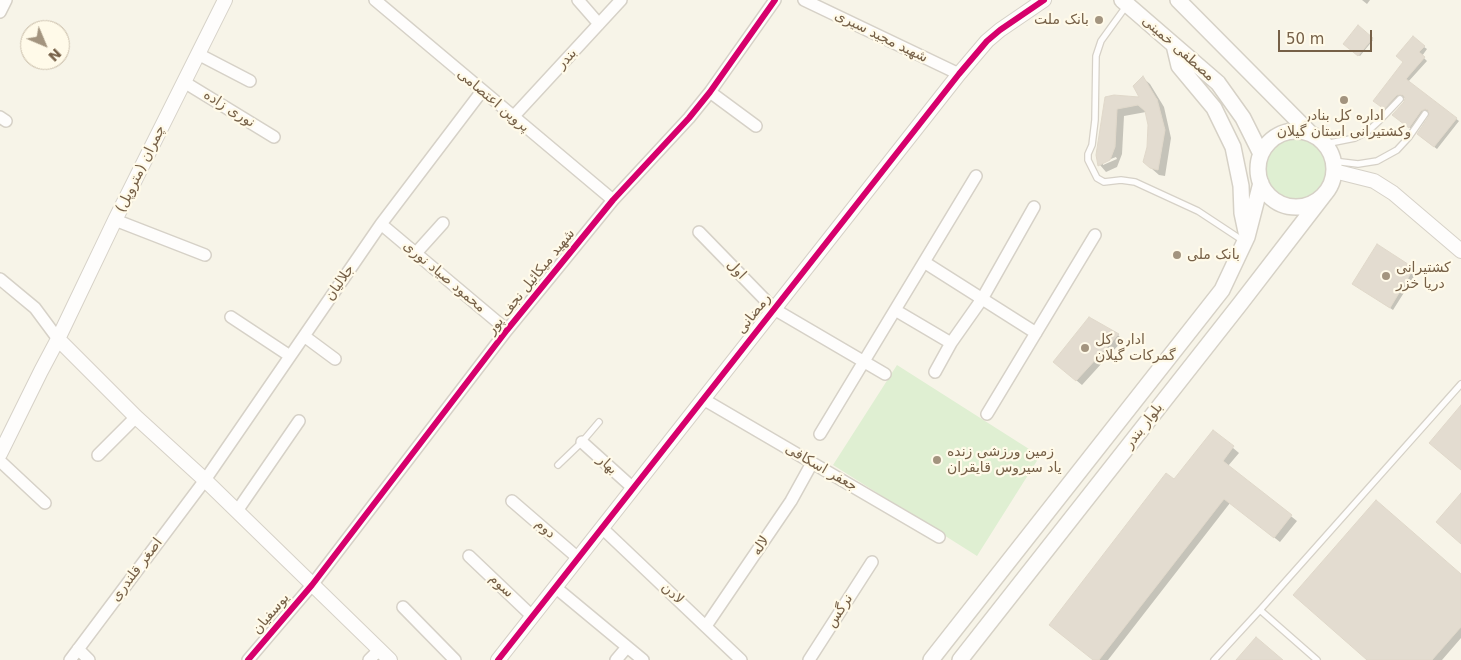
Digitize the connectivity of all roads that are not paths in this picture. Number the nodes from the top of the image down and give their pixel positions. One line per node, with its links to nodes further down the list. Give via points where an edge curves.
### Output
1 (6, 0): 11 (street)
2 (225, 0): 14 (street, چمران (متروپل))
3 (375, 0): 18 (street, پروین اعتصامی)
4 (578, 0): 12 (street)
5 (621, 0): 12 (street, بندر)
6 (775, 0): 19 (street, شهید میکائیل نجف پور)
7 (804, 0): 15 (street, شهید مجید سیری)
8 (1044, 0): 15 (street, رمضانی, via 987,41)
9 (1178, 0): 24 (main road)
10 (1125, 3): 13 (main road, مصطفی خمینی); 39 (lane, via 1096,56 1096,120 1088,160 1097,178 1104,182 1135,182 1198,211)
11 (0, 12)
12 (599, 24): 22 (street, بندر)
13 (1174, 45): 27 (main road, مصطفی خمینی, via 1218,83 1243,118); 39 (main road, via 1179,66 1214,108 1233,147 1241,186)
14 (198, 54): 16 (street); 17 (street, چمران (متروپل))
15 (958, 74): 46 (street, رمضانی)
16 (250, 81)
17 (184, 82): 25 (street, نوری زاده); 34 (street, چمران (متروپل))
18 (482, 91): 22 (street, پروین اعتصامی); 36 (street, جلالیان)
19 (710, 92): 23 (street); 32 (street, شهید میکائیل نجف پور)
20 (1400, 99): 26 (lane, via 1367,132)
21 (1425, 114): 28 (lane, via 1396,150 1377,162)
22 (513, 117): 32 (street, پروین اعتصامی)
23 (756, 126)
24 (1310, 133): 26 (main road); 27 (main road, via 1291,131 1282,134 1273,138)
25 (274, 137)
26 (1325, 144): 28 (main road)
27 (1261, 154): 30 (main road, via 1258,168)
28 (1333, 166): 31 (main road, via 1332,181); 40 (street, via 1374,180)
29 (976, 176): 43 (street)
30 (1261, 183): 31 (main road, via 1274,199 1292,206 1312,203); 39 (main road, بلوار بندر)
31 (1327, 191): 82 (main road, بلوار بندر)
32 (613, 200): 49 (street, شهید میکائیل نجف پور)
33 (1034, 207): 45 (street)
34 (115, 220): 42 (street); 52 (street, چمران (متروپل))
35 (443, 223): 41 (street)
36 (381, 224): 41 (street, محمود صیاد نوری); 51 (street, جلالیان)
37 (699, 232): 46 (street, اول)
38 (1095, 236): 50 (street)
39 (1246, 240): 79 (main road, بلوار بندر, via 1222,290)
40 (1461, 251)
41 (416, 253): 49 (street, محمود صیاد نوری)
42 (204, 255)
43 (924, 262): 45 (street); 47 (street)
44 (0, 279): 52 (street, via 35,308)
45 (982, 299): 50 (street); 53 (street)
46 (774, 309): 56 (street, اول); 60 (street, رمضانی)
47 (895, 310): 53 (street); 56 (street)
48 (231, 317): 54 (street)
49 (507, 330): 83 (street, شهید میکائیل نجف پور)
50 (1036, 333): 61 (street)
51 (304, 336): 54 (street, جلالیان); 55 (street)
52 (58, 339): 62 (street); 67 (street, چمران (متروپل))
53 (951, 343): 57 (street)
54 (290, 356): 71 (street, جلالیان)
55 (335, 359)
56 (864, 361): 58 (street, اول); 65 (street)
57 (935, 372)
58 (886, 374)
59 (1461, 384): 86 (lane)
60 (703, 399): 69 (street, جعفر اسکافی); 72 (street, رمضانی)
61 (987, 414)
62 (136, 417): 68 (street); 71 (street)
63 (299, 421): 75 (street)
64 (599, 422): 66 (lane)
65 (820, 434)
66 (582, 442): 70 (lane); 72 (street, بهار)
67 (0, 454): 74 (street)
68 (98, 455)
69 (812, 463): 77 (street, جعفر اسکافی); 88 (street, لاله, via 791,501)
70 (558, 466)
71 (205, 480): 75 (street); 90 (street, اصغر قلندری)
72 (633, 488): 76 (street, رمضانی)
73 (512, 501): 80 (street, دوم)
74 (45, 503)
75 (237, 512): 83 (street)
76 (602, 528): 80 (street, رمضانی); 88 (street, لادن)
77 (939, 537)
78 (469, 556): 87 (street, سوم)
79 (1012, 556): 82 (main road); 102 (main road, بلوار بندر)
80 (578, 558): 84 (street, رمضانی)
81 (872, 562): 101 (street, نرگس)
82 (1030, 570): 103 (main road, بلوار بندر)
83 (312, 585): 91 (street); 94 (street, یوسفیان)
84 (555, 586): 87 (street, رمضانی); 89 (street)
85 (403, 607): 96 (street)
86 (1260, 610): 104 (lane); 105 (lane)
87 (532, 616): 97 (street, رمضانی)
88 (706, 626): 100 (street, لادن)
89 (627, 647): 98 (street); 99 (street)
90 (78, 649): 92 (street, اصغر قلندری); 93 (street)
91 (374, 655): 95 (street)
92 (70, 660)
93 (89, 660)
94 (248, 660)
95 (390, 660)
96 (455, 660)
97 (498, 660)
98 (616, 660)
99 (642, 660)
100 (741, 660)
101 (809, 660)
102 (930, 660)
103 (960, 660)
104 (1214, 660)
105 (1317, 660)

